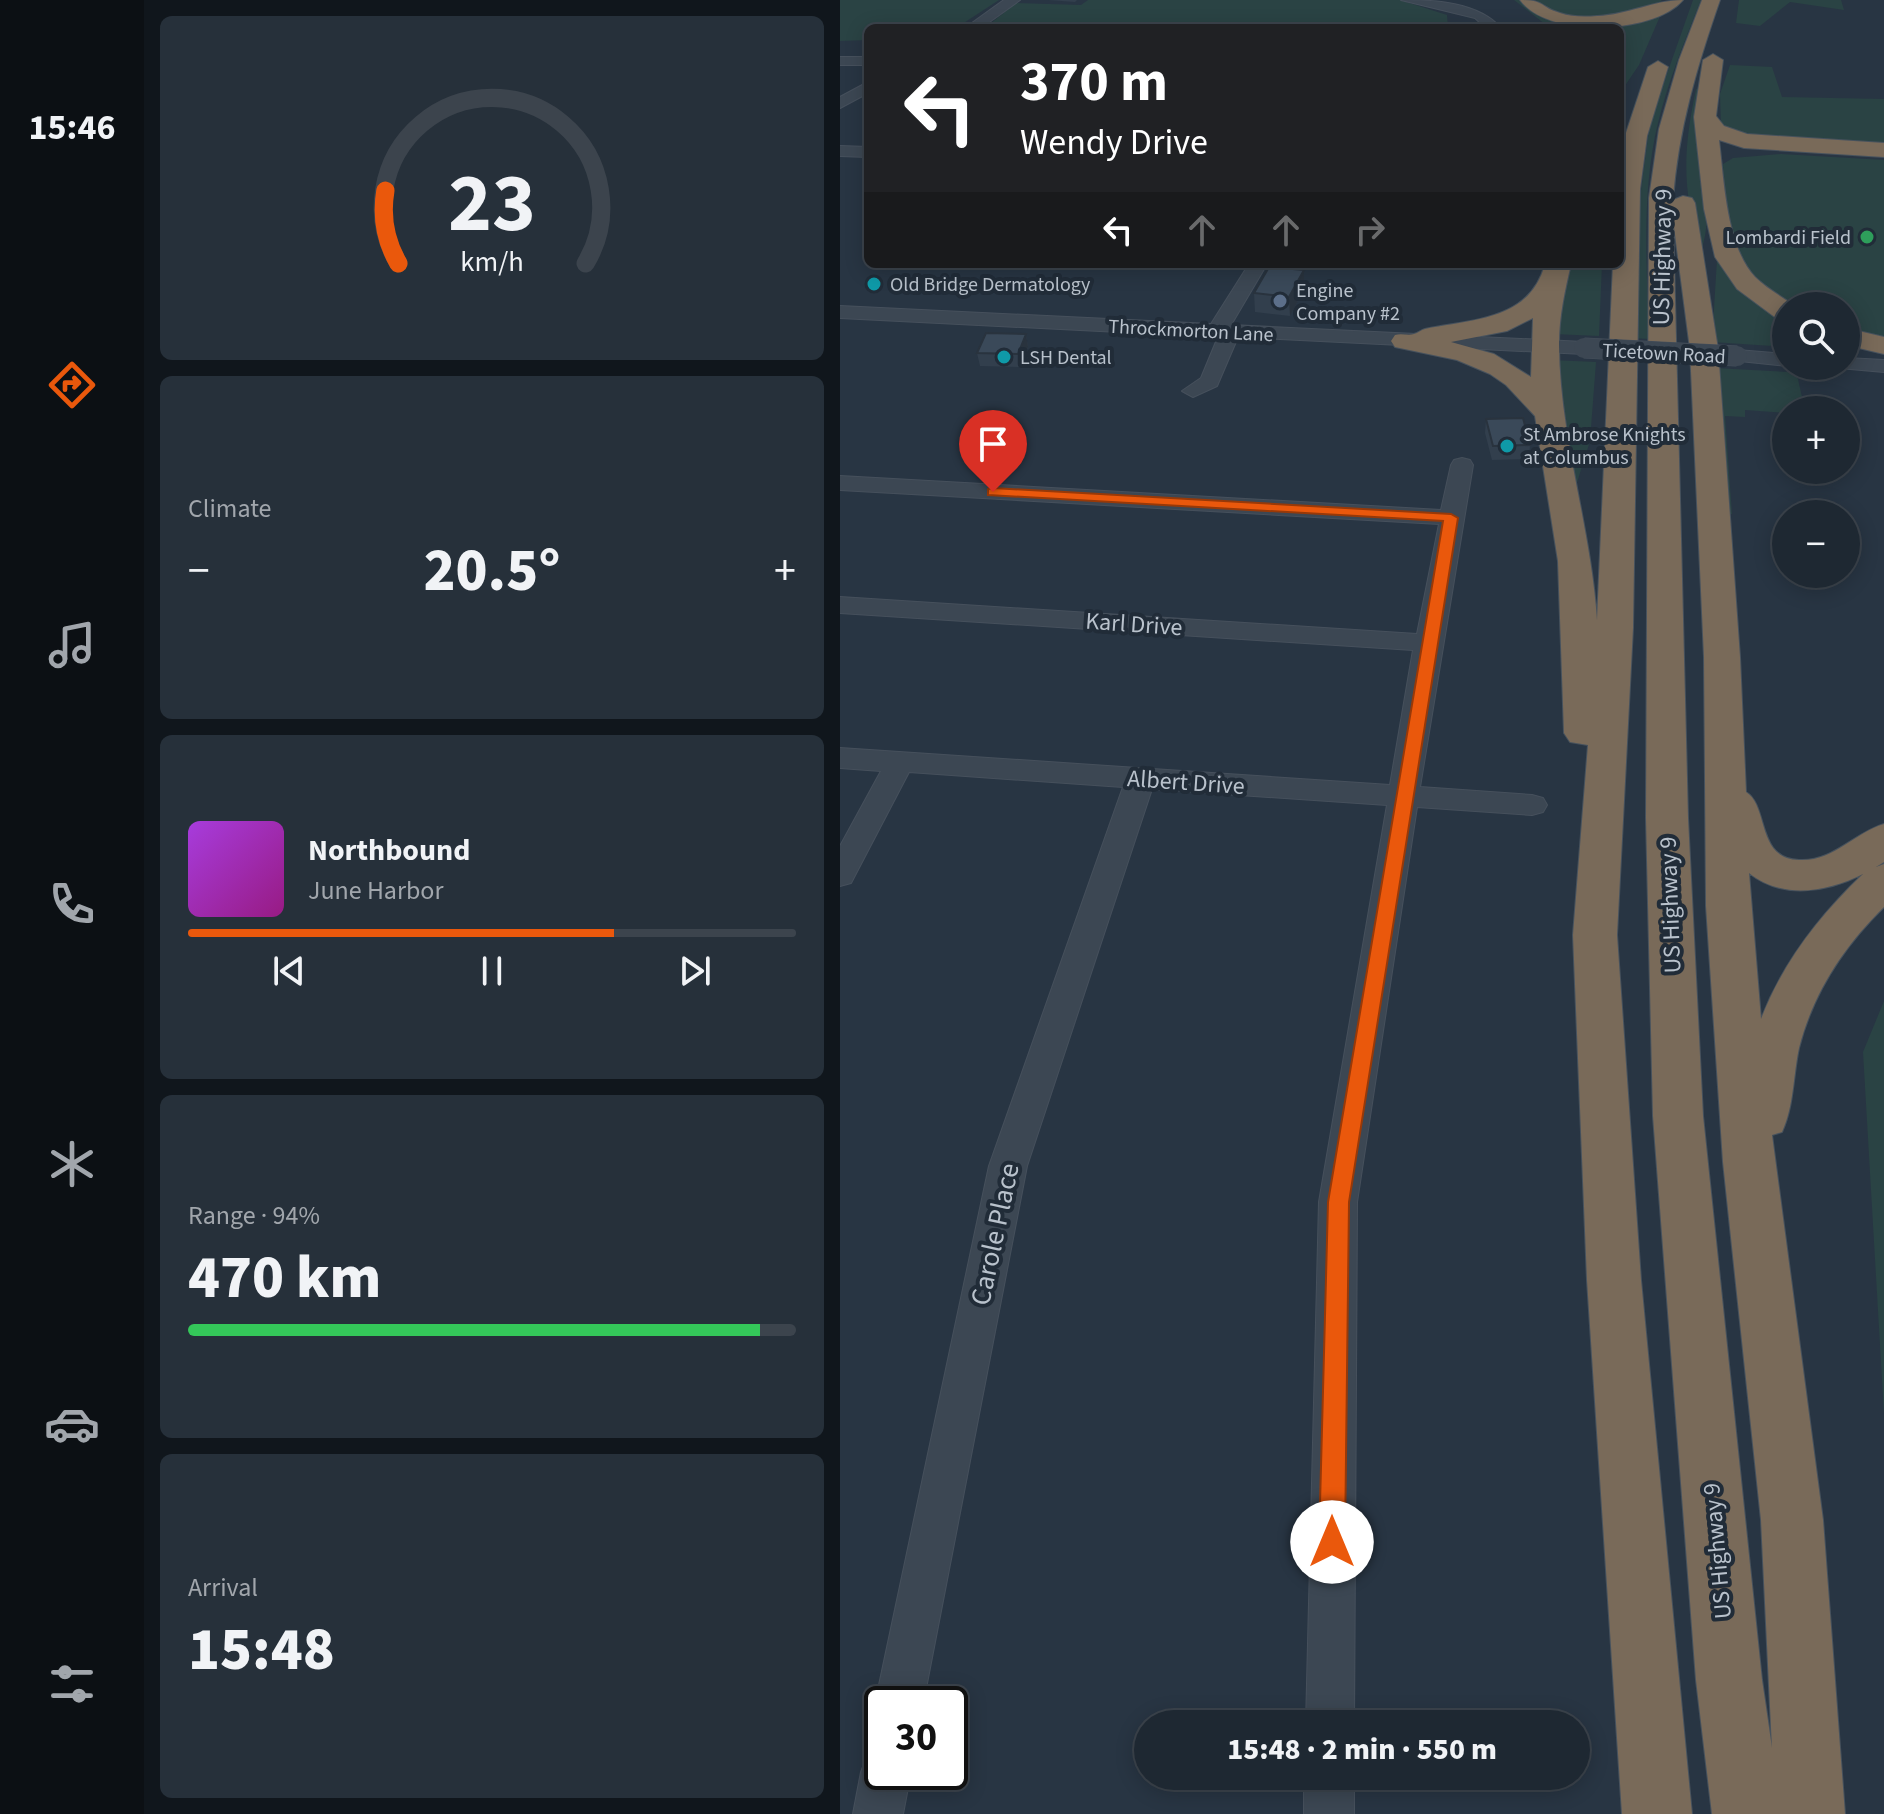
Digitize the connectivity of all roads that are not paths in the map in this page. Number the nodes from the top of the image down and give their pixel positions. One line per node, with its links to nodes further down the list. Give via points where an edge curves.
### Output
1 (1013, 0): 7 (street)
2 (1408, 0): 8 (street, via 1480,15)
3 (1509, 0): 9 (highway)
4 (1529, 0): 10 (highway, via 1549,16 1592,22 1645,14)
5 (1680, 0): 10 (highway, US Highway 9)
6 (1711, 0): 17 (highway, US Highway 9, via 1689,60)
7 (978, 24)
8 (1490, 24)
9 (1539, 24)
10 (1669, 24): 15 (highway); 53 (highway, US Highway 9, via 1636,136 1628,189 1615,628)
11 (1718, 44): 17 (highway)
12 (840, 61): 13 (street)
13 (864, 61)
14 (864, 89): 16 (street)
15 (1627, 94)
16 (840, 103)
17 (1688, 123): 18 (highway, via 1744,141); 22 (highway); 33 (highway, via 1678,152); 62 (highway, US Highway 9, via 1661,198 1667,818 1678,1116 1729,1680)
18 (1884, 150)
19 (840, 151): 20 (street)
20 (864, 152)
21 (1884, 156): 22 (highway, via 1743,150)
22 (1710, 164): 23 (highway)
23 (1716, 209): 26 (highway, via 1733,268); 33 (highway)
24 (1256, 268): 28 (street)
25 (1554, 274): 30 (highway, via 1537,305 1509,321); 32 (highway)
26 (1772, 304)
27 (840, 312): 28 (street, Throckmorton Lane)
28 (1224, 331): 30 (street, Throckmorton Lane); 37 (street, via 1214,376)
29 (1860, 340): 31 (highway)
30 (1405, 341): 32 (street, Throckmorton Lane); 38 (highway, via 1498,365 1526,384)
31 (1884, 346)
32 (1542, 347): 33 (street, Ticetown Road, bridge); 38 (highway)
33 (1721, 353): 34 (street, Ticetown Road); 44 (highway)
34 (1772, 358)
35 (1860, 365): 36 (street)
36 (1884, 366)
37 (1193, 391)
38 (1547, 412): 53 (highway, via 1575,563)
39 (1462, 465): 41 (street)
40 (840, 483): 41 (street)
41 (1451, 518): 43 (street)
42 (840, 605): 43 (street, Karl Drive)
43 (1428, 643): 48 (street)
44 (1723, 754): 50 (highway, via 1742,830 1762,862 1776,870 1825,874 1853,863); 54 (highway, via 1728,906 1747,1147)
45 (840, 758): 46 (street, Albert Drive)
46 (900, 762): 47 (street, Albert Drive); 51 (street)
47 (1141, 778): 48 (street, Albert Drive); 55 (street, Carole Place, via 1008,1166)
48 (1404, 797): 49 (street, Albert Drive); 56 (street, via 1338,1202)
49 (1532, 805)
50 (1884, 839)
51 (840, 875)
52 (1884, 880): 54 (highway, via 1815,955 1783,1017 1770,1062 1763,1129)
53 (1595, 935): 61 (highway, US Highway 9, via 1614,1280)
54 (1773, 1343): 63 (highway, via 1792,1520)
55 (903, 1686)
56 (1330, 1710)
57 (883, 1790): 59 (street)
58 (1329, 1790): 60 (street)
59 (878, 1814)
60 (1329, 1814)
61 (1657, 1814)
62 (1747, 1814)
63 (1810, 1814)

